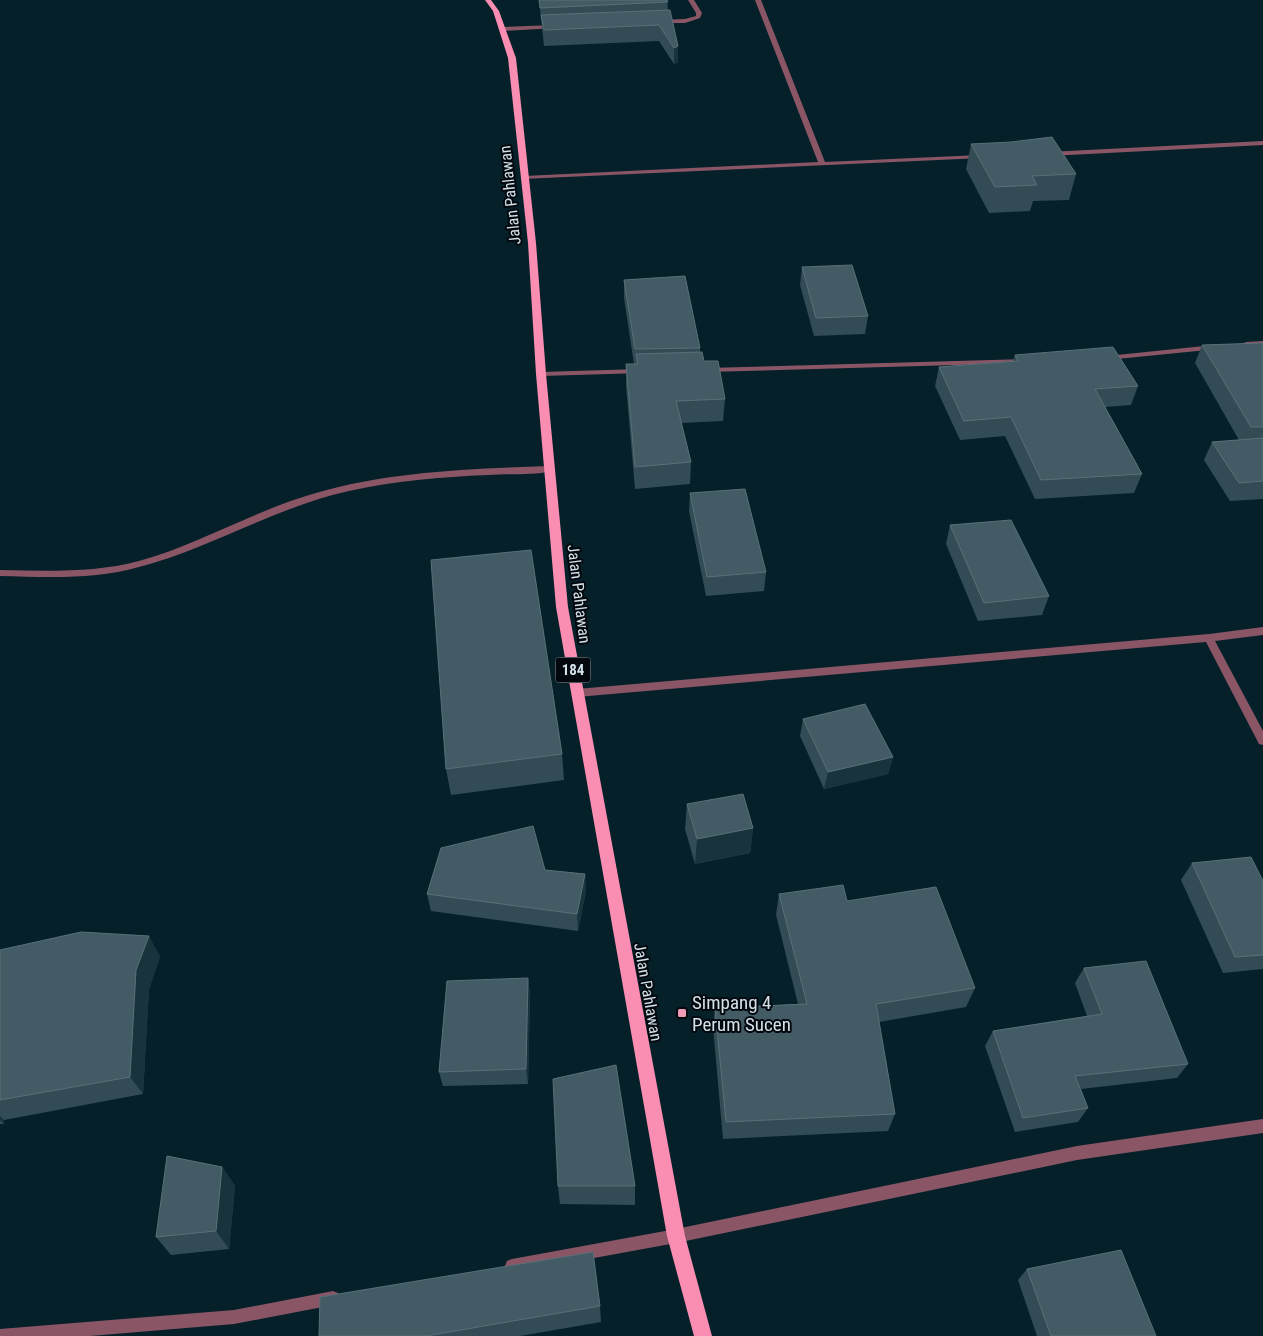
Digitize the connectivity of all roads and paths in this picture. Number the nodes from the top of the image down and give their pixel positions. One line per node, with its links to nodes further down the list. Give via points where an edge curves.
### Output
1 (488, 0): 6 (main road, Jalan Pahlawan / 184)
2 (691, 0): 4 (street, via 698,17)
3 (758, 0): 10 (street)
4 (654, 22)
5 (560, 26): 6 (street)
6 (503, 29): 11 (main road, Jalan Pahlawan / 184, via 512,58)
7 (1263, 143): 8 (street)
8 (1038, 154)
9 (989, 157): 10 (street)
10 (822, 164): 11 (street)
11 (524, 178): 19 (main road, Jalan Pahlawan / 184)
12 (1263, 343): 13 (street)
13 (1234, 345)
14 (1224, 346): 15 (street)
15 (1098, 358)
16 (1038, 360): 17 (street)
17 (700, 370)
18 (650, 371): 19 (street)
19 (541, 374): 20 (main road, Jalan Pahlawan / 184)
20 (549, 469): 21 (street, via 444,475 366,485 322,494 258,517 204,542 139,564 85,574); 24 (main road, Jalan Pahlawan / 184, via 562,607)
21 (0, 573)
22 (1263, 631): 23 (street)
23 (1209, 638): 24 (street); 25 (street)
24 (577, 693): 27 (main road, Jalan Pahlawan / 184)
25 (1263, 741)
26 (1263, 1126): 27 (street, via 1077,1153)
27 (676, 1236): 28 (street); 31 (main road, Jalan Pahlawan / 184)
28 (499, 1268)
29 (352, 1295): 30 (street, via 234,1316)
30 (0, 1336)
31 (703, 1336)

